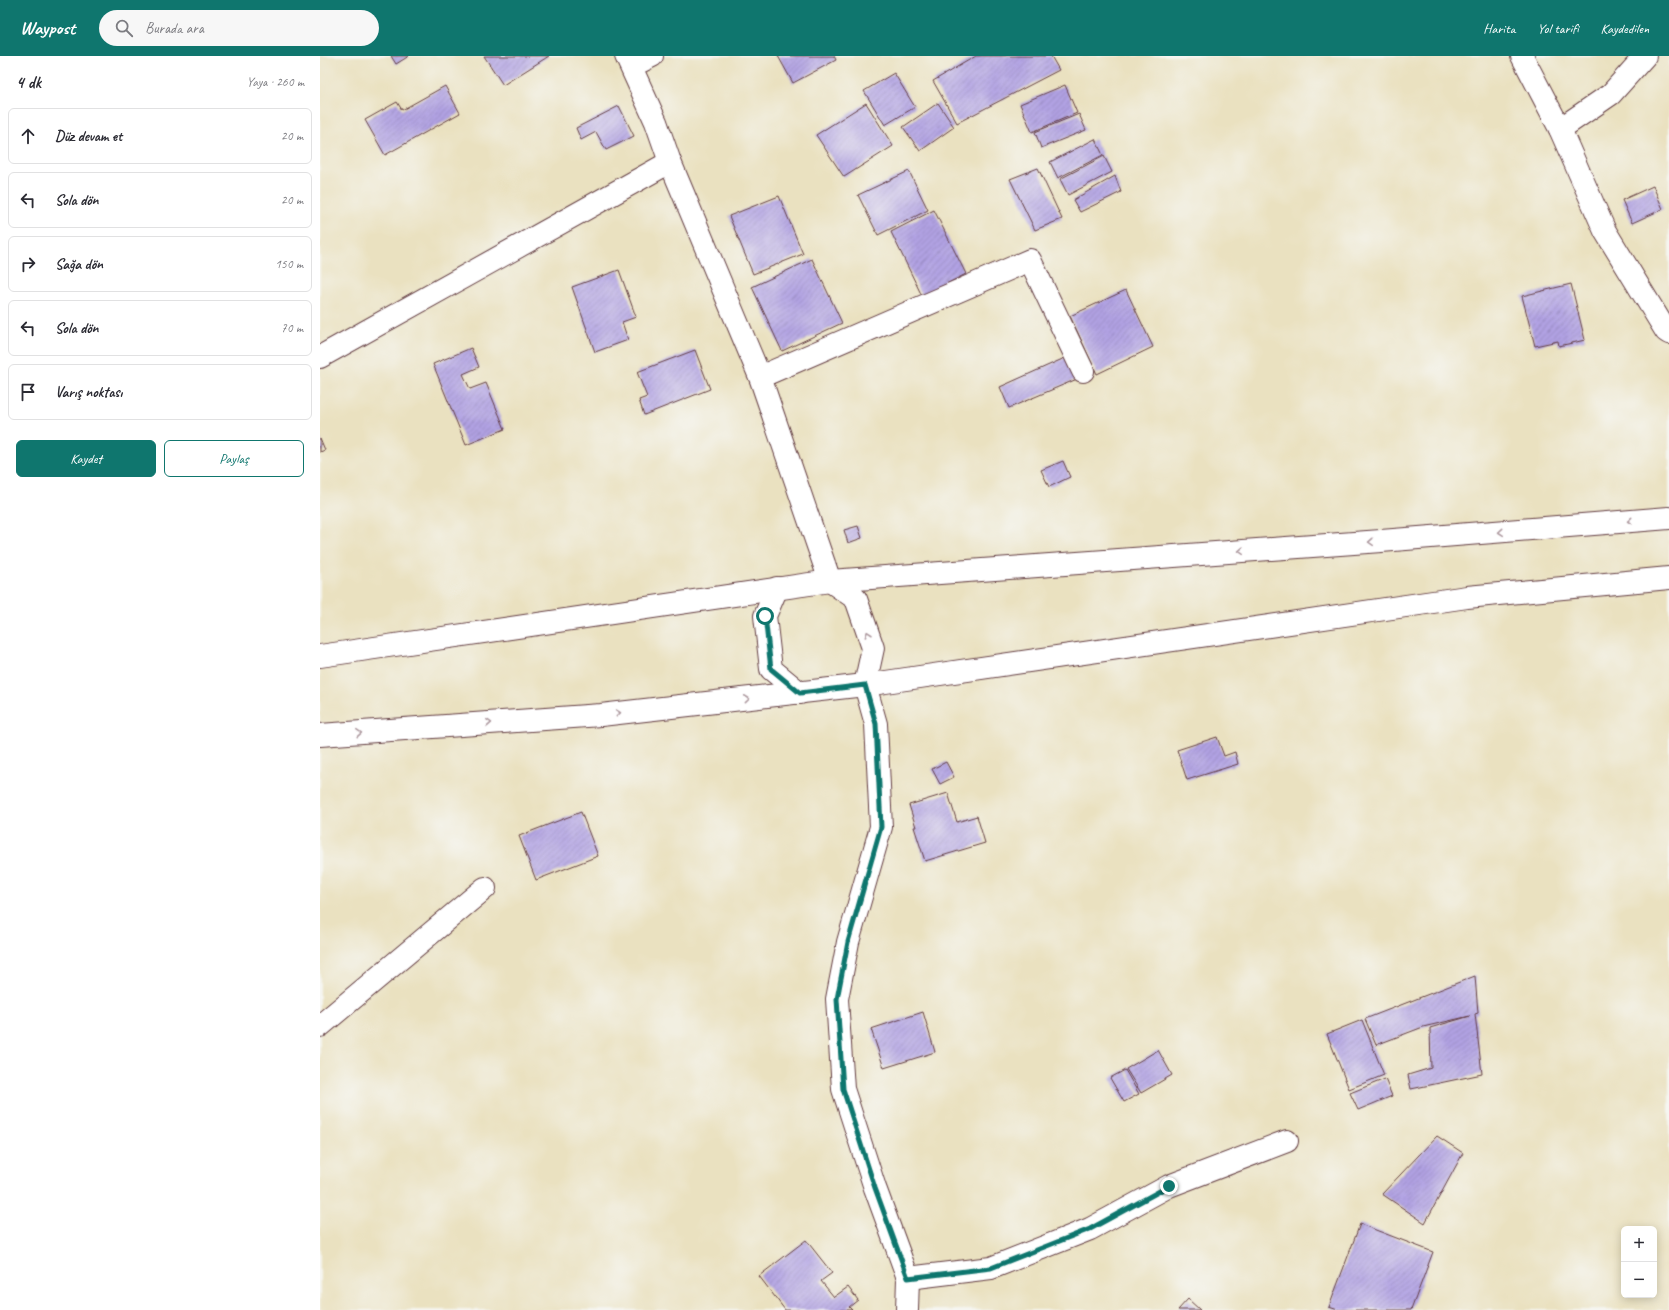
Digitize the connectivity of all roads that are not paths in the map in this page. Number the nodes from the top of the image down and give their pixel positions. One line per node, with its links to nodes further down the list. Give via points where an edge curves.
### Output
1 (652, 56): 4 (street)
2 (1522, 56): 5 (street)
3 (1645, 56): 5 (street, via 1611,94)
4 (629, 61): 6 (street)
5 (1560, 129): 7 (street, via 1605,231)
6 (670, 162): 8 (street); 10 (street)
7 (1669, 333)
8 (320, 357)
9 (1083, 371): 10 (street, via 1030,260)
10 (760, 377): 13 (street)
11 (1669, 518): 13 (street, one-way to 13)
12 (1669, 578): 16 (street, via 1467,597)
13 (830, 581): 14 (street); 16 (street, one-way to 13, via 873,648 856,599)
14 (778, 588): 15 (street); 17 (street, via 765,616 771,669)
15 (320, 656)
16 (865, 685): 17 (street); 22 (street, via 876,724 881,827 848,942 837,999 843,1089)
17 (800, 693): 18 (street, one-way to 17, via 600,715)
18 (320, 735)
19 (485, 888): 20 (street)
20 (320, 1026)
21 (1287, 1141): 22 (street, via 1169,1186 1090,1229 991,1268)
22 (908, 1278): 23 (street)
23 (907, 1310)

